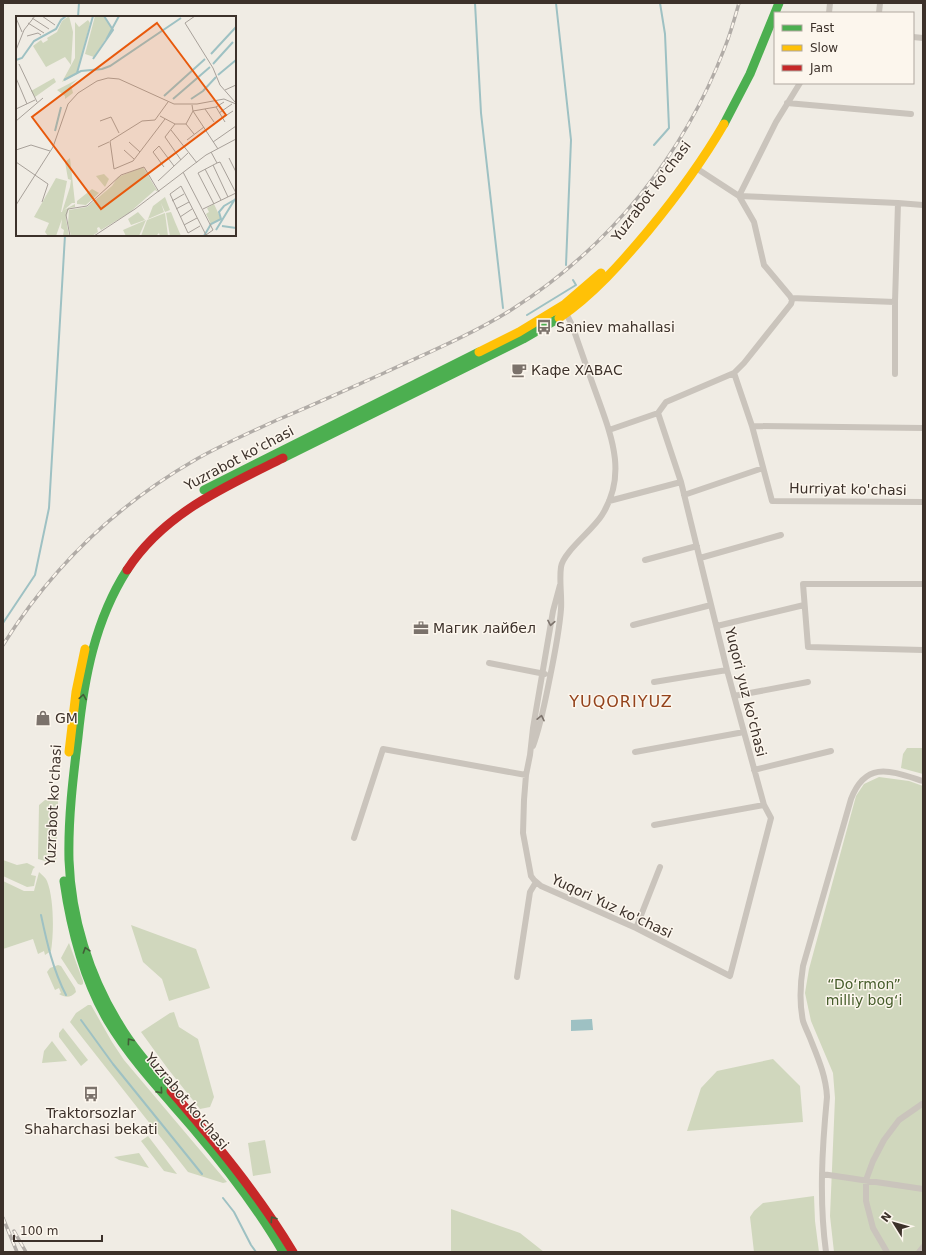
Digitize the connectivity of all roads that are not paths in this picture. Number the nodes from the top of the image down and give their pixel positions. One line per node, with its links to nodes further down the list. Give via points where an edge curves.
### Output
1 (772, 3): 5 (main road, Yuzrabot ko'chasi)
2 (774, 15): 5 (main road, Yuzrabot ko'chasi, via 751,72)
3 (799, 84): 4 (street)
4 (787, 103): 6 (street); 8 (street)
5 (730, 108): 7 (main road, Yuzrabot ko'chasi); 13 (main road, Yuzrabot ko'chasi, via 642,230 606,270)
6 (911, 114)
7 (696, 168): 8 (street); 13 (main road, Yuzrabot ko'chasi, via 632,251 602,283)
8 (739, 196): 9 (street); 11 (street, via 754,222 764,265)
9 (898, 203): 10 (street); 12 (street)
10 (923, 205)
11 (791, 298): 12 (street); 14 (street, via 791,304)
12 (895, 302): 15 (street)
13 (564, 310): 19 (street, Yuqori Yuz ko'chasi, via 572,325); 62 (main road, Yuzrabot ko'chasi, via 519,332 482,355 226,478 180,506 153,529 129,557 115,577 96,616 81,664 63,811 62,853 66,903 79,952 96,988 136,1048)
14 (734, 373): 16 (street, via 666,402); 17 (street)
15 (895, 374)
16 (658, 413): 19 (street); 21 (street, Yuqori yuz ko'chasi)
17 (752, 426): 18 (street); 20 (street)
18 (923, 428)
19 (609, 430): 23 (street, Yuqori Yuz ko'chasi, via 616,458 614,486)
20 (763, 468): 22 (street); 24 (street, Hurriyat ko'chasi, via 772,501)
21 (681, 482): 22 (street, Yuqori yuz ko'chasi); 23 (street)
22 (684, 495): 26 (street, Yuqori yuz ko'chasi)
23 (609, 501): 30 (street, Yuqori Yuz ko'chasi, via 601,517 569,552 561,565)
24 (923, 502)
25 (781, 535): 27 (street)
26 (697, 546): 27 (street, Yuqori yuz ko'chasi); 28 (street)
27 (700, 558): 31 (street, Yuqori yuz ko'chasi)
28 (645, 560)
29 (923, 584): 32 (street, via 803,584)
30 (560, 585): 38 (street, Yuqori Yuz ko'chasi, one-way to 38); 39 (street, Yuqori Yuz ko'chasi, via 561,608)
31 (711, 604): 33 (street); 34 (street, Yuqori yuz ko'chasi)
32 (804, 606): 34 (street); 35 (street, via 808,647)
33 (633, 625)
34 (717, 626): 37 (street, Yuqori yuz ko'chasi)
35 (923, 650)
36 (489, 663): 38 (street)
37 (727, 670): 40 (street); 42 (street, Yuqori yuz ko'chasi)
38 (542, 674): 39 (street); 46 (street, Yuqori Yuz ko'chasi)
39 (550, 675): 46 (street, Yuqori Yuz ko'chasi, one-way to 39, via 538,733)
40 (654, 682)
41 (808, 682): 42 (street)
42 (734, 696): 43 (street, Yuqori yuz ko'chasi)
43 (744, 732): 45 (street); 47 (street, Yuqori yuz ko'chasi)
44 (831, 751): 47 (street)
45 (635, 752)
46 (530, 755): 48 (street, Yuqori Yuz ko'chasi)
47 (754, 770): 50 (street, Yuqori yuz ko'chasi)
48 (526, 775): 52 (street, via 382,749); 54 (street, Yuqori Yuz ko'chasi, via 523,833 530,871)
49 (923, 780): 60 (street, via 883,771 871,774 858,783 811,934 803,966 800,996 804,1023 827,1086)
50 (764, 805): 51 (street); 56 (street, Yuqori yuz ko'chasi, via 771,820)
51 (654, 825)
52 (354, 838)
53 (660, 867): 55 (street)
54 (536, 882): 55 (street, Yuqori Yuz ko'chasi); 57 (street, via 530,892)
55 (636, 928): 56 (street, Yuqori Yuz ko'chasi)
56 (730, 976)
57 (517, 977)
58 (923, 1097): 59 (street)
59 (922, 1105): 61 (street, via 899,1120 884,1140)
60 (822, 1174): 61 (street); 67 (street, via 822,1221)
61 (866, 1180): 63 (street); 68 (street, via 866,1201 873,1228)
62 (245, 1186): 65 (main road, Yuzrabot ko'chasi); 66 (main road, Yuzrabot ko'chasi, one-way to 62, via 273,1219)
63 (923, 1188)
64 (923, 1247): 69 (street)
65 (283, 1252)
66 (293, 1252)
67 (826, 1252)
68 (887, 1252)
69 (919, 1252)

